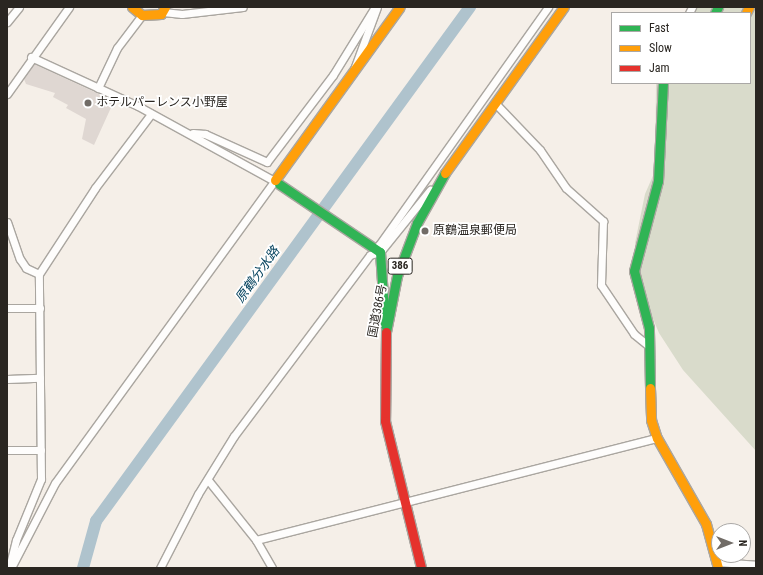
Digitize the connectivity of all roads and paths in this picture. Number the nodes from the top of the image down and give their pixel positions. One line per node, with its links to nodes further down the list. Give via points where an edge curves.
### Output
1 (19, 7): 11 (street)
2 (69, 7): 12 (street)
3 (132, 7): 10 (main road)
4 (243, 7): 9 (street, via 182,14)
5 (376, 7): 13 (street, via 354,61); 19 (street, via 333,75 267,162 205,134)
6 (400, 7): 13 (main road)
7 (548, 7): 23 (street, via 379,245)
8 (564, 7): 17 (main road, 国道386号 / 386)
9 (164, 10): 10 (main road)
10 (142, 15): 15 (street, via 117,48)
11 (7, 22)
12 (32, 57): 15 (street); 16 (street)
13 (353, 74): 21 (main road)
14 (664, 84): 28 (main road, via 656,192 634,271 647,317)
15 (98, 88): 18 (street)
16 (7, 94)
17 (495, 103): 20 (main road, 国道386号 / 386); 28 (street, via 540,150 566,188 603,221 600,285 634,334)
18 (151, 114): 19 (street); 24 (street, via 95,188)
19 (188, 133): 21 (street)
20 (441, 178): 23 (street); 27 (main road, 国道386号 / 386, via 402,260)
21 (277, 182): 23 (main road, via 368,247); 39 (street, via 55,483)
22 (7, 222): 24 (street, via 20,259 26,268)
23 (380, 252): 27 (main road); 34 (street, via 370,255 356,273 234,436)
24 (40, 274): 26 (street)
25 (7, 308): 26 (street)
26 (40, 308): 29 (street)
27 (386, 326): 35 (main road, 国道386号 / 386, via 384,421)
28 (650, 346): 31 (main road, via 651,420)
29 (40, 378): 30 (street); 33 (street)
30 (7, 379)
31 (657, 438): 35 (street); 37 (main road, via 706,524)
32 (7, 450): 33 (street)
33 (41, 450): 39 (street, via 39,488 16,540)
34 (208, 480): 36 (street); 40 (street)
35 (403, 502): 36 (street); 42 (main road, 国道386号 / 386)
36 (256, 540): 41 (street)
37 (718, 565): 38 (street)
38 (756, 565)
39 (10, 568)
40 (160, 568)
41 (272, 568)
42 (421, 568)

